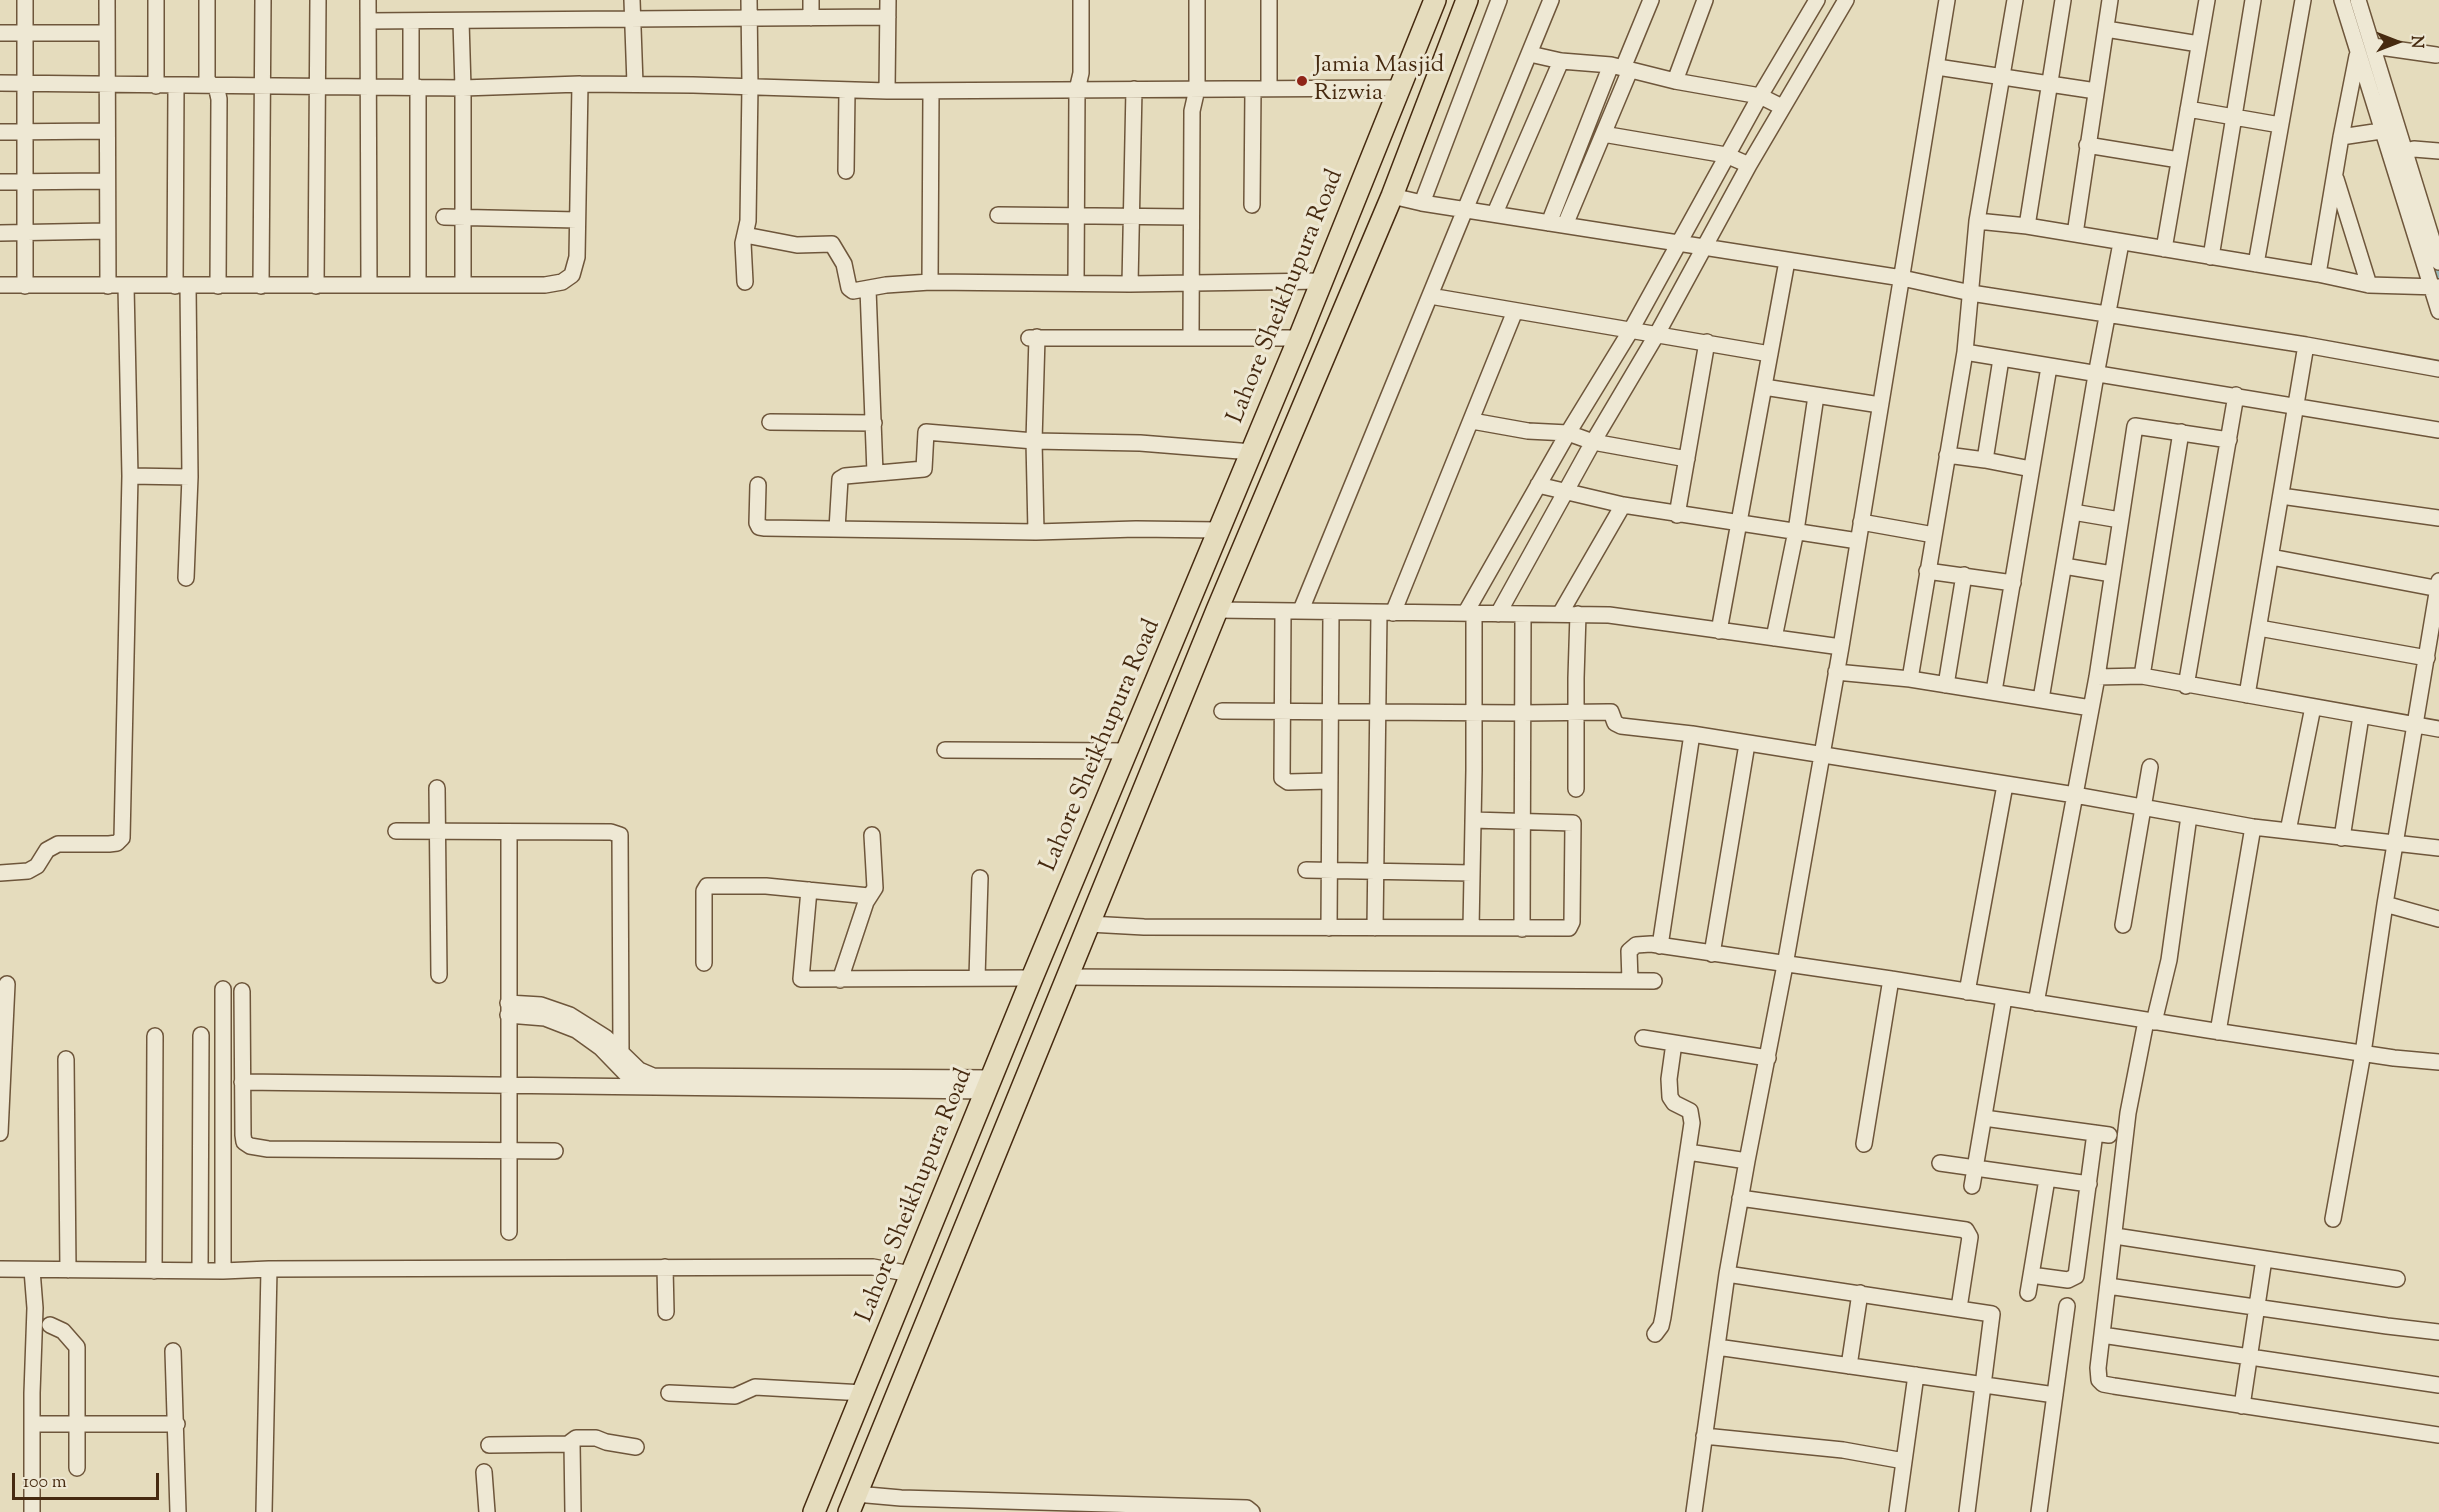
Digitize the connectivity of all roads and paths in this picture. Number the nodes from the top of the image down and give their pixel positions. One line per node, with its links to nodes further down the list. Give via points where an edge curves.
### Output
1 (25, 0): 41 (street)
2 (107, 0): 42 (street)
3 (156, 0): 60 (street)
4 (207, 0): 62 (street, via 207,80)
5 (263, 0): 63 (street)
6 (318, 0): 64 (street)
7 (368, 0): 36 (street)
8 (632, 0): 35 (street)
9 (749, 0): 33 (street)
10 (811, 0): 34 (street)
11 (888, 0): 32 (street)
12 (1081, 0): 73 (street, via 1081,73)
13 (1197, 0): 70 (street)
14 (1269, 0): 72 (street)
15 (1435, 0): 68 (highway, Lahore Sheikhupura Road)
16 (1467, 0): 100 (highway)
17 (1498, 0): 101 (street)
18 (1551, 0): 46 (street)
19 (1651, 0): 50 (street)
20 (1705, 0): 52 (street)
21 (1817, 0): 78 (street)
22 (1846, 0): 79 (street)
23 (1947, 0): 49 (street)
24 (2015, 0): 51 (street)
25 (2063, 0): 58 (street)
26 (2110, 0): 39 (street)
27 (2207, 0): 43 (street)
28 (2253, 0): 81 (street)
29 (2303, 0): 82 (street)
30 (2342, 0): 45 (street)
31 (2358, 0): 44 (street)
32 (888, 17): 34 (street); 75 (street)
33 (749, 18): 34 (street); 35 (street); 59 (street)
34 (811, 18)
35 (632, 19): 38 (street); 57 (street)
36 (368, 21): 37 (street); 65 (street)
37 (411, 21): 38 (street); 66 (street)
38 (461, 21): 67 (street)
39 (2106, 28): 43 (street); 77 (street)
40 (0, 33): 41 (street)
41 (25, 33): 42 (street); 54 (street)
42 (107, 33): 55 (street)
43 (2199, 44): 80 (street)
44 (2373, 46): 47 (street); 91 (street)
45 (2358, 53): 84 (street); 88 (street)
46 (1530, 54): 48 (street); 103 (street)
47 (2436, 55)
48 (1561, 61): 50 (street); 104 (street)
49 (1937, 67): 51 (street); 130 (street)
50 (1621, 68): 52 (street); 87 (street); 113 (street)
51 (2002, 78): 58 (street); 112 (street)
52 (1675, 81): 78 (street)
53 (0, 83): 54 (street)
54 (25, 83): 55 (street); 86 (street)
55 (107, 83): 60 (street); 83 (street)
56 (580, 84): 57 (street); 67 (street); 111 (street)
57 (635, 84): 59 (street)
58 (2051, 84): 77 (street); 115 (street)
59 (750, 85): 74 (street); 120 (street)
60 (156, 86): 61 (street)
61 (176, 86): 62 (street); 145 (street)
62 (212, 86): 63 (street); 146 (street, via 219,99)
63 (262, 86): 64 (street); 147 (street)
64 (317, 87): 65 (street); 148 (street)
65 (369, 87): 66 (street); 138 (street)
66 (415, 87): 67 (street); 139 (street)
67 (463, 87): 109 (street)
68 (1400, 88): 72 (street); 131 (highway, Lahore Sheikhupura Road)
69 (1134, 89): 70 (street); 73 (street); 108 (street)
70 (1197, 89): 71 (street); 110 (street, via 1192,111)
71 (1253, 89): 72 (street); 102 (street)
72 (1269, 89)
73 (1077, 90): 76 (street); 106 (street)
74 (848, 91): 75 (street); 95 (street)
75 (887, 91): 76 (street)
76 (931, 91): 133 (street)
77 (2096, 91): 89 (street)
78 (1760, 96): 79 (street); 92 (street)
79 (1782, 107): 94 (street)
80 (2188, 109): 81 (street); 93 (street)
81 (2234, 116): 82 (street); 125 (street)
82 (2280, 125): 128 (street)
83 (107, 131): 86 (street); 97 (street)
84 (2381, 131): 88 (street); 91 (street)
85 (0, 132): 86 (street)
86 (25, 132): 99 (street)
87 (1603, 134): 92 (street); 114 (street)
88 (2341, 137): 96 (street)
89 (2087, 145): 93 (street); 119 (street)
90 (2439, 151): 91 (street, via 2414,149)
91 (2397, 154): 127 (street); 149 (street)
92 (1726, 155): 94 (street); 122 (street)
93 (2179, 160): 124 (street)
94 (1749, 165): 123 (street)
95 (846, 171)
96 (2335, 177): 129 (street); 141 (street)
97 (107, 181): 99 (street); 116 (street)
98 (0, 182): 99 (street)
99 (25, 182): 117 (street)
100 (1392, 196): 101 (street); 215 (highway)
101 (1422, 203): 103 (street)
102 (1252, 206)
103 (1466, 210): 104 (street); 152 (street)
104 (1495, 213): 113 (street)
105 (998, 215): 106 (street)
106 (1076, 216): 108 (street); 135 (street)
107 (444, 217): 109 (street)
108 (1132, 217): 110 (street); 136 (street)
109 (462, 218): 111 (street); 140 (street)
110 (1191, 218): 134 (street)
111 (577, 220): 140 (street, via 577,257 567,280 544,285)
112 (1977, 221): 115 (street); 151 (street)
113 (1549, 223): 114 (street)
114 (1565, 225): 122 (street)
115 (2027, 226): 119 (street)
116 (107, 231): 117 (street); 143 (street)
117 (25, 232): 118 (street); 142 (street)
118 (0, 233)
119 (2075, 234): 121 (street)
120 (745, 235): 132 (street); 150 (street, via 797,245 832,244 844,264 850,289)
121 (2121, 243): 124 (street); 155 (street)
122 (1679, 244): 123 (street); 156 (street)
123 (1704, 248): 126 (street); 157 (street)
124 (2164, 249): 125 (street)
125 (2211, 257): 128 (street)
126 (1786, 261): 130 (street); 163 (street)
127 (2439, 262)
128 (2256, 264): 129 (street)
129 (2318, 274): 141 (street)
130 (1902, 278): 151 (street); 171 (street)
131 (1322, 281): 134 (street); 159 (highway, Lahore Sheikhupura Road)
132 (745, 282)
133 (930, 282): 135 (street); 150 (street)
134 (1192, 282): 136 (street); 158 (street)
135 (1076, 283): 136 (street)
136 (1130, 284)
137 (0, 285): 142 (street)
138 (369, 285): 139 (street); 148 (street)
139 (418, 285): 140 (street)
140 (463, 285)
141 (2369, 285): 149 (street)
142 (25, 286): 143 (street)
143 (108, 286): 144 (street)
144 (126, 286): 145 (street); 188 (street)
145 (181, 286): 146 (street); 189 (street)
146 (218, 286): 147 (street)
147 (261, 286): 148 (street)
148 (316, 286)
149 (2435, 287): 154 (street)
150 (868, 289): 175 (street)
151 (1971, 293): 155 (street); 162 (street)
152 (1430, 296): 153 (street); 216 (street)
153 (1515, 311): 156 (street); 173 (street)
154 (2439, 311)
155 (2107, 314): 161 (street); 167 (street)
156 (1631, 330): 157 (street); 178 (street)
157 (1657, 334): 160 (street); 181 (street)
158 (1191, 336): 159 (street); 180 (street, via 1033,337)
159 (1299, 338): 182 (highway, Lahore Sheikhupura Road)
160 (1707, 342): 163 (street); 184 (street)
161 (2306, 345): 166 (street); 172 (street)
162 (1965, 352): 164 (street); 183 (street)
163 (1770, 354): 168 (street)
164 (2001, 359): 165 (street); 185 (street)
165 (2049, 367): 167 (street); 186 (street)
166 (2439, 369)
167 (2096, 375): 169 (street); 195 (street)
168 (1764, 387): 170 (street); 200 (street)
169 (2236, 395): 172 (street); 179 (street)
170 (1816, 396): 171 (street); 203 (street)
171 (1880, 405): 199 (street)
172 (2297, 405): 176 (street); 193 (street)
173 (1472, 421): 178 (street); 219 (street)
174 (770, 423): 175 (street)
175 (874, 423): 187 (street)
176 (2439, 430)
177 (2181, 432): 179 (street); 198 (street, via 2135,426); 231 (street)
178 (1568, 433): 181 (street); 191 (street)
179 (2229, 440): 235 (street)
180 (1034, 441): 182 (street, via 1140,443); 187 (street, via 926,432 924,469); 204 (street)
181 (1593, 442): 184 (street); 192 (street)
182 (1251, 452): 202 (highway, Lahore Sheikhupura Road)
183 (1947, 455): 185 (street); 205 (street)
184 (1687, 459): 196 (street)
185 (1985, 460): 186 (street)
186 (2031, 470): 213 (street)
187 (875, 473): 201 (street, via 840,479)
188 (130, 476): 189 (street); 278 (street, via 122,838 109,844 58,844 28,871)
189 (190, 477): 212 (street)
190 (758, 485): 201 (street, via 759,527)
191 (1538, 485): 192 (street); 220 (street)
192 (1564, 493): 194 (street); 221 (street)
193 (2281, 496): 197 (street); 207 (street)
194 (1623, 505): 196 (street); 223 (street)
195 (2073, 512): 198 (street); 208 (street)
196 (1677, 515): 200 (street)
197 (2439, 518)
198 (2120, 520): 210 (street)
199 (1861, 522): 205 (street); 206 (street)
200 (1738, 524): 203 (street); 226 (street)
201 (837, 529): 204 (street)
202 (1219, 530): 204 (street); 254 (highway, Lahore Sheikhupura Road)
203 (1796, 531): 206 (street); 227 (street)
204 (1036, 532)
205 (1934, 535): 209 (street)
206 (1857, 541): 228 (street)
207 (2271, 557): 214 (street); 225 (street)
208 (2064, 566): 210 (street); 238 (street)
209 (1927, 571): 211 (street); 233 (street)
210 (2112, 574): 232 (street)
211 (1964, 576): 213 (street); 234 (street)
212 (186, 578)
213 (2013, 583): 236 (street)
214 (2438, 586): 229 (street)
215 (1217, 610): 217 (street); 285 (highway)
216 (1301, 610): 217 (street); 218 (street)
217 (1282, 611): 242 (street)
218 (1331, 612): 219 (street); 243 (street)
219 (1386, 613): 220 (street); 244 (street)
220 (1470, 613): 221 (street); 245 (street)
221 (1498, 614): 222 (street)
222 (1523, 614): 223 (street); 247 (street)
223 (1560, 614): 224 (street)
224 (1578, 614): 226 (street); 246 (street)
225 (2259, 628): 229 (street); 237 (street)
226 (1719, 631): 227 (street)
227 (1774, 638): 228 (street)
228 (1841, 647): 230 (street)
229 (2427, 658): 249 (street)
230 (1836, 672): 233 (street); 255 (street)
231 (2142, 676): 232 (street); 235 (street)
232 (2097, 677): 240 (street)
233 (1910, 679): 234 (street)
234 (1946, 685): 236 (street)
235 (2186, 686): 237 (street)
236 (1994, 691): 238 (street)
237 (2247, 695): 239 (street)
238 (2041, 699): 240 (street)
239 (2313, 707): 248 (street); 269 (street)
240 (2091, 708): 261 (street)
241 (1222, 711): 242 (street)
242 (1281, 711): 243 (street); 257 (street, via 1282,779)
243 (1330, 711): 244 (street); 257 (street)
244 (1378, 711): 245 (street); 277 (street)
245 (1474, 712): 247 (street); 264 (street)
246 (1577, 712): 247 (street); 251 (street, via 1608,712 1621,726); 260 (street)
247 (1523, 713): 265 (street)
248 (2361, 716): 249 (street); 272 (street)
249 (2414, 725): 250 (street); 273 (street)
250 (2439, 729)
251 (1692, 734): 252 (street); 291 (street)
252 (1747, 744): 255 (street); 292 (street)
253 (945, 750): 254 (street)
254 (1128, 751): 298 (highway, Lahore Sheikhupura Road)
255 (1822, 755): 258 (street); 294 (street)
256 (2150, 767): 262 (street)
257 (1330, 781): 276 (street)
258 (2005, 785): 261 (street); 306 (street)
259 (437, 788): 268 (street)
260 (1576, 789)
261 (2075, 795): 262 (street); 308 (street)
262 (2144, 809): 263 (street); 286 (street)
263 (2189, 816): 266 (street); 310 (street, via 2170,948)
264 (1473, 820): 265 (street); 279 (street)
265 (1522, 821): 290 (street); 290 (street, via 1571,822 1573,835 1571,926)
266 (2253, 826): 269 (street); 311 (street)
267 (396, 831): 268 (street)
268 (438, 831): 270 (street); 295 (street)
269 (2288, 831): 272 (street)
270 (514, 832): 309 (street); 316 (street, via 611,832 621,836)
271 (872, 835): 282 (street, via 875,886)
272 (2342, 838): 273 (street)
273 (2396, 844): 274 (street); 283 (street)
274 (2439, 848)
275 (1305, 870): 276 (street)
276 (1330, 870): 277 (street); 287 (street)
277 (1376, 871): 279 (street); 288 (street)
278 (0, 873)
279 (1472, 873): 289 (street)
280 (980, 878): 297 (street)
281 (809, 890): 282 (street); 293 (street, via 706,887); 300 (street, via 800,978)
282 (870, 896): 300 (street)
283 (2385, 904): 284 (street); 317 (street)
284 (2439, 919)
285 (1089, 924): 287 (street); 296 (highway)
286 (2123, 925)
287 (1329, 928): 288 (street)
288 (1375, 928): 289 (street)
289 (1471, 928): 290 (street)
290 (1522, 929)
291 (1660, 946): 292 (street); 301 (street, via 1640,944 1631,948)
292 (1712, 954): 294 (street)
293 (704, 963)
294 (1785, 965): 299 (street); 318 (street)
295 (439, 975)
296 (1067, 976): 301 (street); 387 (highway)
297 (977, 978): 298 (street); 300 (street)
298 (1032, 978): 322 (highway, Lahore Sheikhupura Road)
299 (1891, 979): 306 (street); 327 (street)
300 (840, 980)
301 (1630, 981): 302 (street)
302 (1654, 981)
303 (7, 984): 326 (street)
304 (223, 989): 349 (street)
305 (242, 991): 321 (street)
306 (1967, 992): 307 (street)
307 (2004, 998): 308 (street); 325 (street)
308 (2036, 1003): 310 (street)
309 (513, 1009): 316 (street, via 541,1005 570,1015); 323 (street); 324 (street, via 576,1030)
310 (2150, 1021): 311 (street); 340 (street, via 2129,1106)
311 (2218, 1032): 317 (street)
312 (201, 1035): 348 (street)
313 (155, 1036): 347 (street)
314 (1643, 1038): 315 (street)
315 (1674, 1043): 318 (street); 330 (street, via 1668,1090 1674,1103 1692,1114)
316 (621, 1051): 322 (street, via 639,1070 657,1077)
317 (2363, 1053): 320 (street); 338 (street)
318 (1768, 1058): 331 (street)
319 (66, 1059): 346 (street)
320 (2439, 1062)
321 (242, 1082): 323 (street); 328 (street, via 243,1138 254,1148)
322 (989, 1084): 324 (street); 350 (highway, Lahore Sheikhupura Road)
323 (508, 1085): 324 (street); 328 (street)
324 (645, 1087)
325 (1984, 1118): 333 (street); 335 (street, via 2102,1134)
326 (0, 1133)
327 (1864, 1143)
328 (509, 1151): 329 (street); 339 (street)
329 (555, 1151)
330 (1688, 1152): 331 (street); 363 (street, via 1663,1317)
331 (1747, 1161): 337 (street)
332 (1940, 1163): 333 (street)
333 (1975, 1169): 334 (street); 336 (street)
334 (2047, 1179): 335 (street); 352 (street)
335 (2089, 1184): 352 (street, via 2074,1279)
336 (1972, 1186)
337 (1740, 1198): 351 (street); 359 (street, via 1966,1230 1969,1240)
338 (2333, 1219)
339 (509, 1232)
340 (2115, 1236): 341 (street); 354 (street)
341 (2264, 1258): 353 (street); 358 (street)
342 (665, 1267): 344 (street); 350 (street, via 873,1267); 360 (street)
343 (0, 1269): 345 (street)
344 (268, 1269): 349 (street); 390 (street)
345 (32, 1270): 346 (street); 376 (street)
346 (68, 1270): 347 (street)
347 (154, 1270): 348 (street)
348 (200, 1270): 349 (street)
349 (223, 1271)
350 (911, 1274): 373 (highway, Lahore Sheikhupura Road)
351 (1727, 1274): 355 (street); 365 (street)
352 (2031, 1275): 356 (street)
353 (2397, 1279)
354 (2108, 1286): 358 (street); 364 (street)
355 (1860, 1293): 359 (street); 368 (street)
356 (2028, 1293)
357 (2067, 1306): 374 (street)
358 (2256, 1307): 362 (street); 367 (street)
359 (1959, 1308): 370 (street, via 1993,1316)
360 (666, 1312)
361 (50, 1326): 377 (street, via 63,1331 76,1345)
362 (2439, 1332)
363 (1655, 1334)
364 (2102, 1335): 367 (street); 375 (street, via 2097,1376 2103,1384)
365 (1717, 1347): 368 (street); 379 (street)
366 (173, 1351): 378 (street)
367 (2249, 1357): 371 (street); 375 (street)
368 (1849, 1366): 369 (street)
369 (1916, 1375): 370 (street); 384 (street)
370 (1984, 1384): 374 (street); 397 (street)
371 (2439, 1385)
372 (669, 1393): 373 (street, via 735,1396 755,1387)
373 (864, 1393): 393 (highway, Lahore Sheikhupura Road)
374 (2055, 1395): 398 (street)
375 (2242, 1406): 380 (street)
376 (32, 1424): 377 (street); 388 (street)
377 (78, 1424): 378 (street); 385 (street)
378 (177, 1424): 389 (street)
379 (1704, 1436): 384 (street, via 1843,1450); 395 (street)
380 (2439, 1436)
381 (572, 1443): 382 (street); 383 (street, via 576,1438 596,1438); 392 (street)
382 (489, 1445)
383 (636, 1447)
384 (1904, 1461): 396 (street)
385 (77, 1468)
386 (484, 1472): 391 (street)
387 (852, 1503): 394 (street, via 901,1498 1247,1508)
388 (32, 1512)
389 (178, 1512)
390 (264, 1512)
391 (487, 1512)
392 (573, 1512)
393 (814, 1512)
394 (1252, 1512)
395 (1694, 1512)
396 (1897, 1512)
397 (1967, 1512)
398 (2039, 1512)

